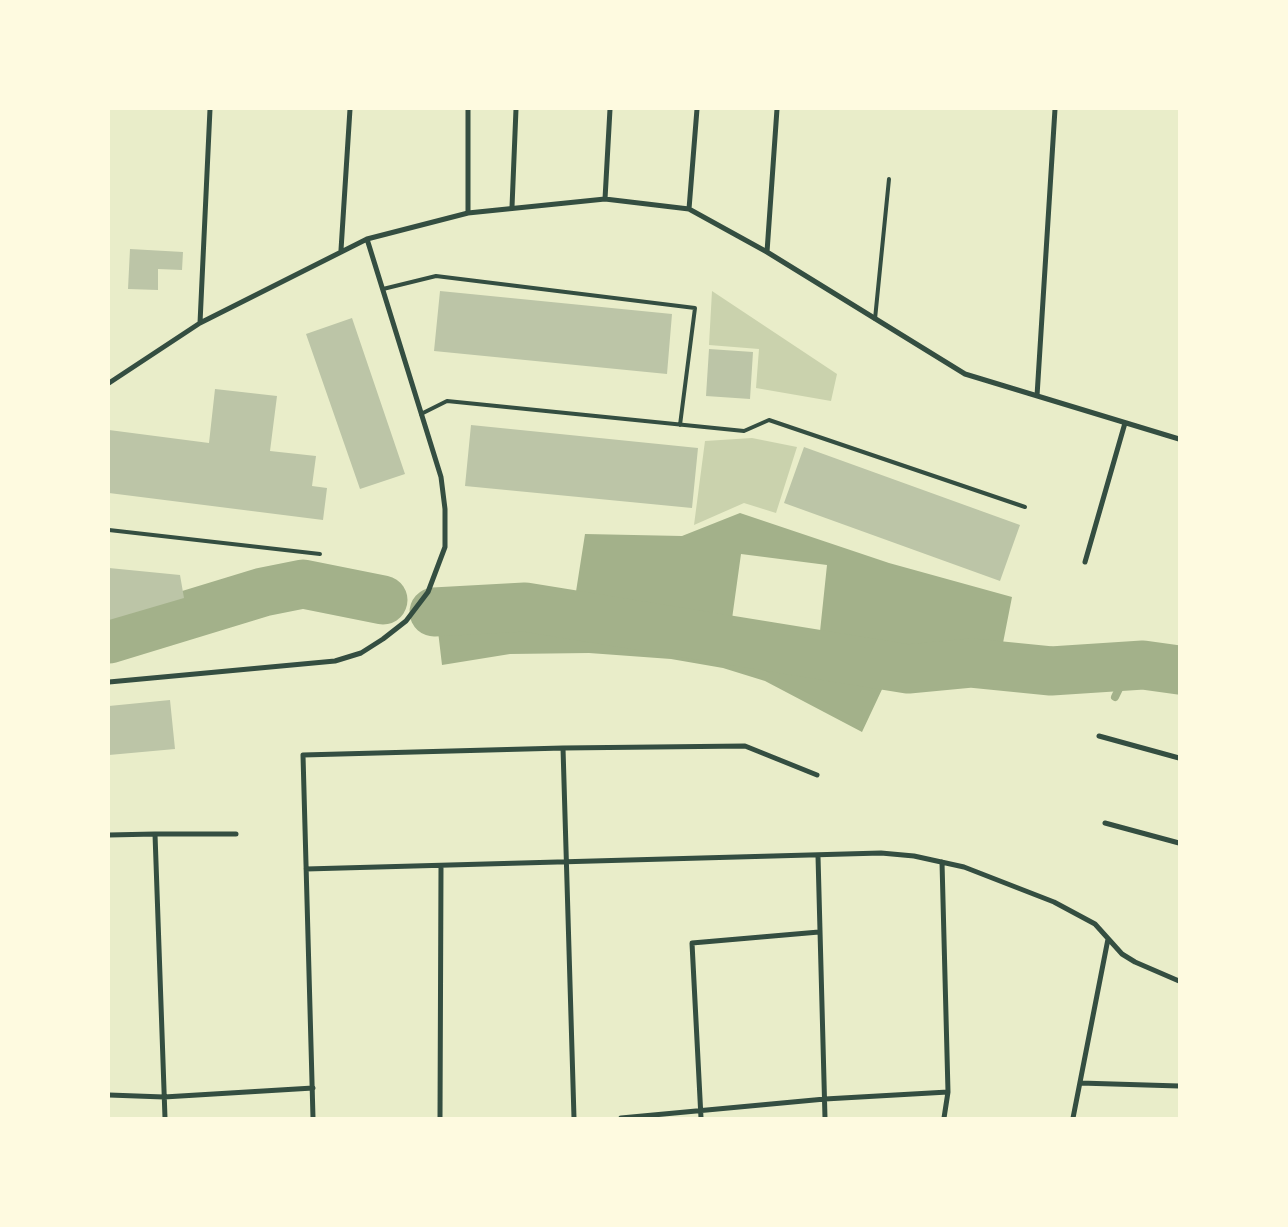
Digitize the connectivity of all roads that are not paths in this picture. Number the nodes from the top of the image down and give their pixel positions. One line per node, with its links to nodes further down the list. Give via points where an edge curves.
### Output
1 (210, 109): 19 (street)
2 (350, 109): 15 (street)
3 (468, 109): 13 (street)
4 (516, 109): 11 (street)
5 (610, 109): 10 (street)
6 (697, 109): 12 (street)
7 (777, 109): 16 (street)
8 (1055, 109): 21 (street)
9 (889, 179): 18 (lane)
10 (605, 199): 11 (street); 12 (street)
11 (512, 207): 13 (street)
12 (689, 209): 16 (street)
13 (468, 212): 14 (street)
14 (367, 239): 15 (street); 17 (street)
15 (341, 250): 19 (street)
16 (766, 252): 18 (street)
17 (383, 289): 22 (street); 24 (lane, via 436,276 695,308)
18 (875, 319): 21 (street, via 965,374)
19 (200, 323): 20 (street)
20 (109, 383)
21 (1036, 396): 23 (street)
22 (422, 414): 24 (lane, via 447,401); 30 (street, via 441,477 445,547 428,592 406,621 361,653 335,661)
23 (1126, 422): 25 (street); 29 (street)
24 (680, 424): 26 (lane, via 744,431 769,420)
25 (1179, 439)
26 (1025, 506)
27 (109, 530): 28 (lane)
28 (320, 554)
29 (1085, 562)
30 (109, 682)
31 (1099, 736): 33 (street)
32 (563, 748): 34 (street, via 745,746); 42 (street); 44 (street, via 303,755)
33 (1179, 758)
34 (818, 775)
35 (1105, 823): 39 (street)
36 (155, 834): 37 (street); 38 (street); 53 (street)
37 (236, 834)
38 (109, 835)
39 (1179, 843)
40 (818, 856): 41 (street, via 881,853); 42 (street); 45 (street)
41 (942, 862): 46 (street, via 1014,885 1054,902 1095,924); 51 (street)
42 (568, 863): 43 (street); 59 (street)
43 (441, 867): 44 (street); 58 (street)
44 (306, 869): 50 (street)
45 (819, 932): 54 (street); 55 (street, via 692,943)
46 (1108, 938): 47 (street, via 1122,954); 48 (street)
47 (1179, 982)
48 (1080, 1083): 49 (street); 64 (street)
49 (1179, 1086)
50 (312, 1088): 53 (street); 57 (street)
51 (948, 1092): 54 (street); 63 (street)
52 (109, 1095): 53 (street)
53 (164, 1097): 56 (street)
54 (825, 1099): 55 (street); 62 (street)
55 (701, 1112): 60 (street); 61 (street)
56 (165, 1118)
57 (313, 1118)
58 (440, 1118)
59 (574, 1118)
60 (621, 1118)
61 (701, 1118)
62 (826, 1118)
63 (944, 1118)
64 (1073, 1118)

